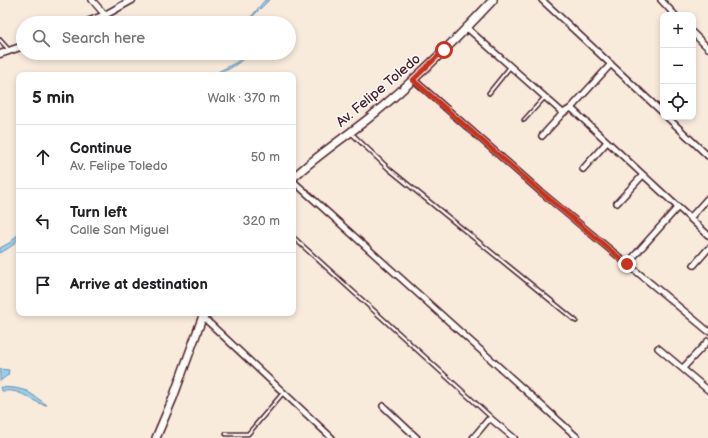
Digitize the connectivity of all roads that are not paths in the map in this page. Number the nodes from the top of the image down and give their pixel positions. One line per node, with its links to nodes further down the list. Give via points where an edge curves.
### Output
1 (92, 0): 7 (street)
2 (132, 0): 7 (street)
3 (493, 0): 8 (main road, Av. Felipe Toledo)
4 (542, 0): 15 (street)
5 (660, 0): 6 (street)
6 (672, 12)
7 (105, 15)
8 (467, 28): 16 (street); 17 (main road, Av. Felipe Toledo)
9 (696, 36): 12 (street)
10 (0, 40): 13 (lane)
11 (16, 48): 13 (street)
12 (708, 48)
13 (9, 50): 14 (street)
14 (0, 54)
15 (611, 64): 20 (street); 21 (street)
16 (511, 66): 18 (lane); 19 (street)
17 (413, 80): 25 (main road, Av. Felipe Toledo); 40 (street)
18 (489, 93)
19 (545, 97): 22 (street); 23 (lane)
20 (571, 108): 22 (street); 27 (street)
21 (660, 110)
22 (563, 113): 26 (street)
23 (524, 120)
24 (670, 120): 28 (street)
25 (350, 132): 31 (main road, Av. Felipe Toledo); 44 (lane, via 389,169)
26 (542, 136)
27 (607, 142): 29 (street); 30 (street)
28 (708, 156)
29 (583, 169)
30 (643, 174): 34 (street); 35 (street)
31 (296, 177)
32 (296, 183): 59 (street)
33 (708, 198): 36 (street)
34 (617, 203)
35 (678, 207): 36 (street); 40 (street)
36 (690, 218): 37 (street)
37 (708, 235)
38 (296, 240): 52 (lane)
39 (708, 249): 41 (street)
40 (627, 264): 45 (street)
41 (694, 265)
42 (203, 316): 54 (main road, via 174,398)
43 (204, 316): 50 (street)
44 (576, 321)
45 (708, 331)
46 (708, 341): 48 (street)
47 (658, 348): 48 (street)
48 (683, 368): 49 (street)
49 (708, 390)
50 (284, 393): 53 (lane, via 248,434); 55 (street)
51 (383, 406): 56 (street)
52 (494, 420): 57 (street, via 488,420); 58 (street)
53 (226, 434)
54 (156, 438)
55 (332, 438)
56 (417, 438)
57 (473, 438)
58 (514, 438)
59 (578, 438)

